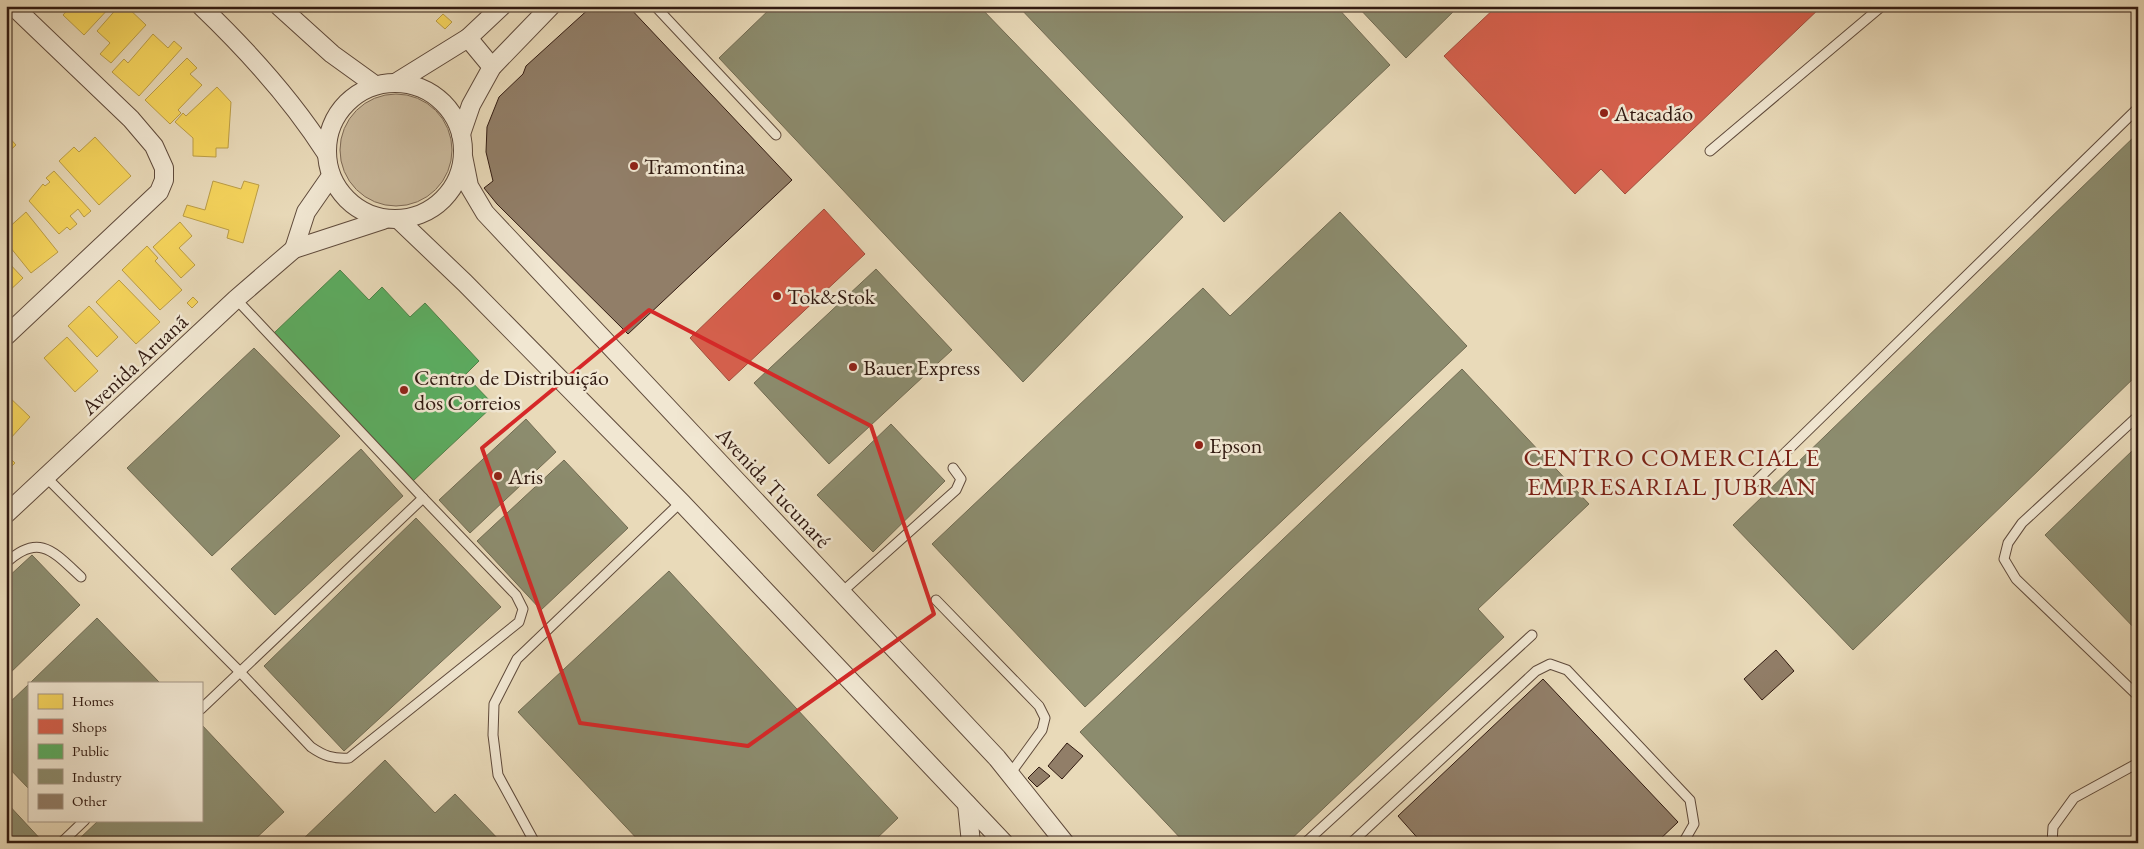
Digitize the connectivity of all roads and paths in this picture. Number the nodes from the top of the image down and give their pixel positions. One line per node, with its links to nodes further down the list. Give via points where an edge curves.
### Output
1 (201, 6): 16 (street, via 257,62 304,119)
2 (279, 6): 11 (street, via 332,54)
3 (502, 6): 8 (street)
4 (551, 6): 9 (street)
5 (656, 6): 14 (lane)
6 (1882, 6): 15 (lane)
7 (12, 11): 22 (street, via 131,119 154,146 164,168 164,180 159,192)
8 (468, 38): 9 (street); 10 (street)
9 (492, 67): 13 (street, via 471,105)
10 (397, 82): 11 (street); 13 (street, via 419,86 438,97 452,114)
11 (375, 85): 16 (street, via 355,95 339,110 329,130)
12 (2138, 108): 26 (lane)
13 (461, 134): 17 (street)
14 (776, 134)
15 (1710, 151)
16 (326, 153): 18 (street)
17 (463, 156): 19 (street, via 458,178 446,197 427,212); 32 (street, Avenida Tucunaré, via 469,186 485,213)
18 (331, 176): 19 (street, via 342,196 360,211); 20 (street, via 306,212)
19 (390, 220): 20 (street, Avenida Aruanã); 28 (street, via 465,283)
20 (294, 249): 21 (street, Avenida Aruanã)
21 (236, 299): 25 (street, Avenida Aruanã); 27 (lane)
22 (6, 336)
23 (2138, 416): 36 (lane, via 2022,523 2008,543 2004,559 2016,579)
24 (953, 468): 32 (lane, via 961,478 956,490)
25 (46, 477): 29 (street, Avenida Aruanã); 35 (lane)
26 (1750, 488)
27 (423, 498): 35 (lane); 35 (lane, via 516,596 523,609 519,622 349,758 323,756 311,747)
28 (681, 502): 40 (street); 43 (lane, via 517,659 494,704 493,734 498,775)
29 (6, 514)
30 (6, 562): 31 (lane, via 19,550 37,546 52,551)
31 (81, 577)
32 (842, 592): 39 (street, Avenida Tucunaré)
33 (936, 600): 39 (lane, via 1039,706 1044,718 1042,730)
34 (1532, 635): 47 (lane)
35 (240, 672): 37 (lane)
36 (2138, 696)
37 (202, 708)
38 (2138, 762): 50 (lane, via 2074,798 2053,827)
39 (1010, 774): 46 (street, Avenida Tucunaré)
40 (967, 804): 44 (street); 45 (street)
41 (83, 822): 42 (lane)
42 (61, 843)
43 (535, 843)
44 (971, 843)
45 (1004, 843)
46 (1065, 843)
47 (1306, 843)
48 (1351, 843): 49 (lane, via 1536,672 1550,664 1567,670 1690,800 1694,824)
49 (1683, 843)
50 (2052, 843)

